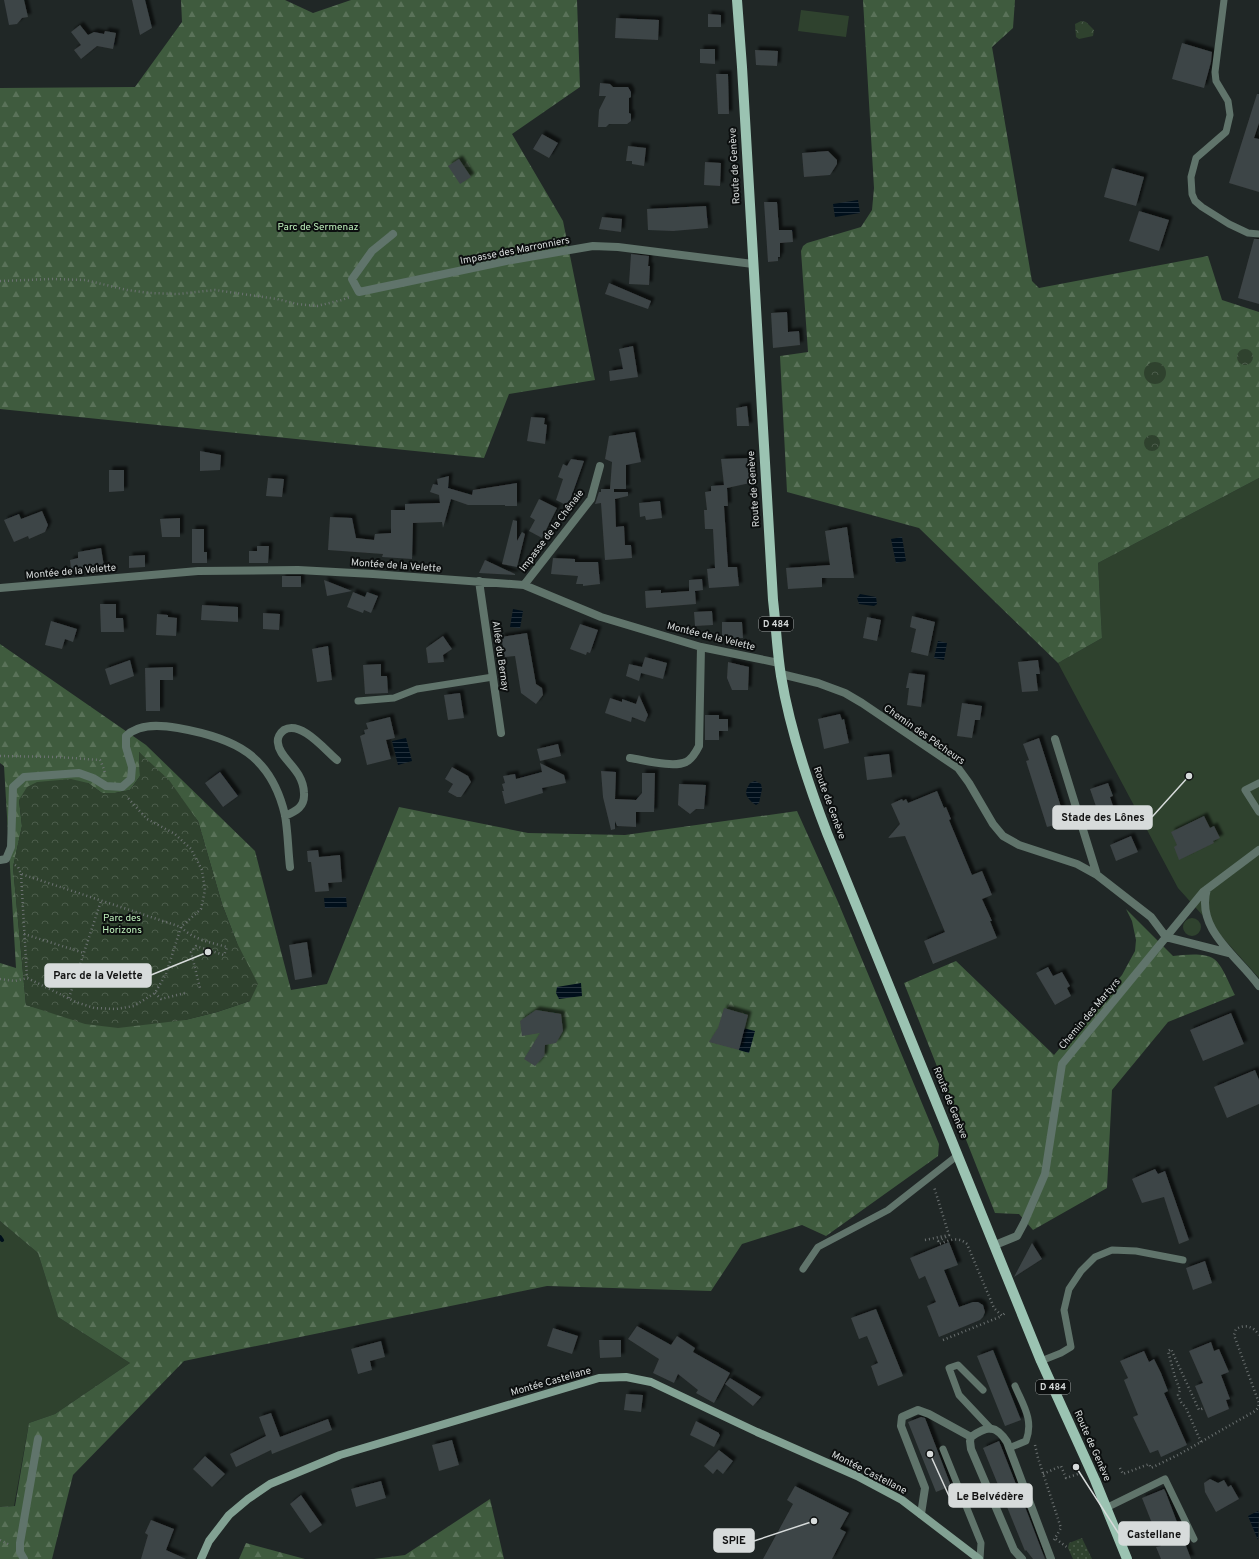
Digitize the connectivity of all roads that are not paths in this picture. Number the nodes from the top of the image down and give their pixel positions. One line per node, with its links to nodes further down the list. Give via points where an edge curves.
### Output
1 (736, 0): 5 (main road, Route de Genève / D 484)
2 (1224, 0): 4 (lane, via 1215,72 1216,81 1228,101 1230,115 1226,132 1196,158 1191,177 1192,194 1202,207 1229,224 1248,233)
3 (394, 234): 5 (street, Impasse des Marronniers, via 372,251 352,279 359,292 506,261 593,246)
4 (1259, 234)
5 (753, 264): 11 (main road, Route de Genève / D 484, via 773,600)
6 (600, 466): 8 (street, Impasse de la Chênaie, via 591,499)
7 (479, 581): 8 (street, Montée de la Velette); 9 (street, Montée de la Velette, via 298,570 198,571); 12 (street, Allée du Bernay)
8 (524, 585): 10 (street, Montée de la Velette, via 601,617)
9 (0, 588)
10 (701, 647): 11 (street, Montée de la Velette); 16 (street, via 699,746 694,756 676,765)
11 (780, 669): 24 (street, Chemin des Pêcheurs, via 845,693 958,768 1003,836 1019,845 1077,864); 29 (main road, Route de Genève / D 484, via 788,714 807,782)
12 (493, 677): 13 (lane, via 417,689 394,698); 14 (street, Allée du Bernay)
13 (358, 701)
14 (502, 733)
15 (1055, 739): 24 (street)
16 (630, 758)
17 (337, 760): 20 (street, via 306,732 289,728 283,731 278,737 280,750 301,777 304,786 304,796 298,811)
18 (1259, 783): 19 (lane, via 1245,790)
19 (1259, 812)
20 (285, 816): 22 (street, via 273,783 253,756 233,744 210,735 168,726 144,726 132,730 126,736 126,747 132,767 131,780 122,787 106,786 79,773 24,777 14,787 11,847); 23 (street)
21 (1259, 850): 25 (street, Chemin des Martyrs)
22 (3, 859)
23 (290, 867)
24 (1097, 875): 26 (street, Chemin des Pêcheurs, via 1151,917)
25 (1207, 889): 26 (street, Chemin des Martyrs); 27 (street, via 1206,913 1214,933)
26 (1166, 937): 27 (street); 30 (street, Chemin des Martyrs, via 1062,1064 1045,1174 1017,1236)
27 (1229, 953): 28 (street)
28 (1259, 986)
29 (958, 1155): 30 (main road, Route de Genève / D 484); 32 (lane, via 888,1210 818,1247)
30 (995, 1245): 33 (main road, Route de Genève / D 484)
31 (1183, 1260): 33 (lane, via 1136,1251 1112,1250 1095,1257 1081,1271 1069,1289 1064,1310 1071,1347)
32 (803, 1269)
33 (1041, 1361): 41 (main road, Route de Genève / D 484)
34 (1015, 1386): 39 (lane, via 1029,1419 1030,1432 1026,1441)
35 (983, 1390): 36 (lane, via 958,1365 949,1368 959,1394)
36 (991, 1429): 37 (street, via 983,1430); 39 (street, via 1000,1432)
37 (971, 1437): 42 (street, via 918,1410 902,1417 901,1426 925,1488); 47 (street, via 974,1458 1014,1550)
38 (38, 1439): 44 (street, via 20,1543 20,1552)
39 (1009, 1448): 48 (street)
40 (943, 1449): 46 (lane, via 980,1543)
41 (1106, 1508): 43 (lane, via 1165,1478); 49 (main road, Route de Genève / D 484)
42 (921, 1514): 45 (street, Montée Castellane, via 902,1500 857,1476 651,1382 626,1377 599,1378 340,1455 270,1484 229,1515 209,1541); 46 (street, Montée Castellane)
43 (1194, 1539)
44 (24, 1559)
45 (201, 1559)
46 (980, 1559)
47 (1022, 1559)
48 (1052, 1559)
49 (1127, 1559)

